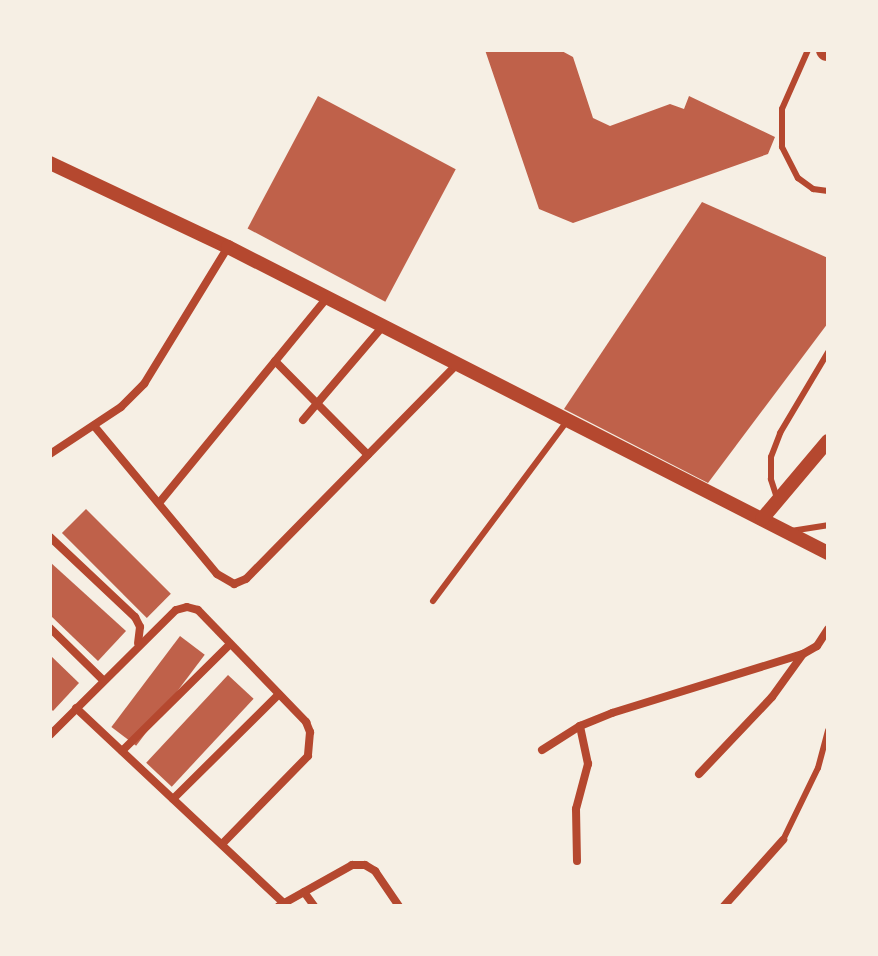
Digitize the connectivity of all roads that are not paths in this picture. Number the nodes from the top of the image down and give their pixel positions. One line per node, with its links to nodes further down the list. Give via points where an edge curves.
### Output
1 (808, 50): 3 (lane, via 782,109 782,147 798,178 813,189)
2 (50, 163): 4 (street)
3 (828, 191)
4 (228, 247): 5 (street); 13 (street, via 144,384)
5 (327, 298): 6 (street); 8 (street)
6 (383, 326): 9 (street); 10 (street)
7 (828, 352): 17 (lane, via 771,457)
8 (275, 361): 10 (street); 18 (street)
9 (457, 364): 12 (street); 16 (street)
10 (317, 404): 11 (street); 16 (street)
11 (303, 420)
12 (568, 420): 19 (street); 24 (lane)
13 (95, 427): 15 (street); 18 (street)
14 (828, 441): 17 (street)
15 (52, 449)
16 (368, 455): 18 (street, via 246,579 234,584 222,579)
17 (778, 502): 19 (street)
18 (159, 503)
19 (762, 519): 21 (street)
20 (828, 525): 21 (lane)
21 (788, 532): 23 (street)
22 (50, 537): 27 (street, via 135,617)
23 (828, 553)
24 (433, 601)
25 (50, 628): 30 (street)
26 (828, 629): 29 (street, via 817,646)
27 (138, 643): 28 (street, via 176,610 187,607 198,610); 30 (street)
28 (230, 644): 31 (street); 38 (street)
29 (803, 654): 34 (street); 39 (street, via 755,717)
30 (103, 680): 32 (street)
31 (279, 694): 40 (street); 42 (street, via 310,732 308,756)
32 (76, 708): 33 (street); 38 (street)
33 (54, 724): 36 (street)
34 (580, 726): 37 (street); 43 (street, via 588,764 576,809)
35 (828, 730): 41 (lane, via 813,780)
36 (50, 735)
37 (542, 750)
38 (122, 751): 40 (street)
39 (699, 774)
40 (173, 799): 42 (street)
41 (783, 840): 48 (street)
42 (222, 844): 45 (street)
43 (577, 861)
44 (304, 892): 45 (street); 46 (street); 47 (street, via 352,865 365,865)
45 (282, 904)
46 (314, 906)
47 (399, 906)
48 (724, 906)

